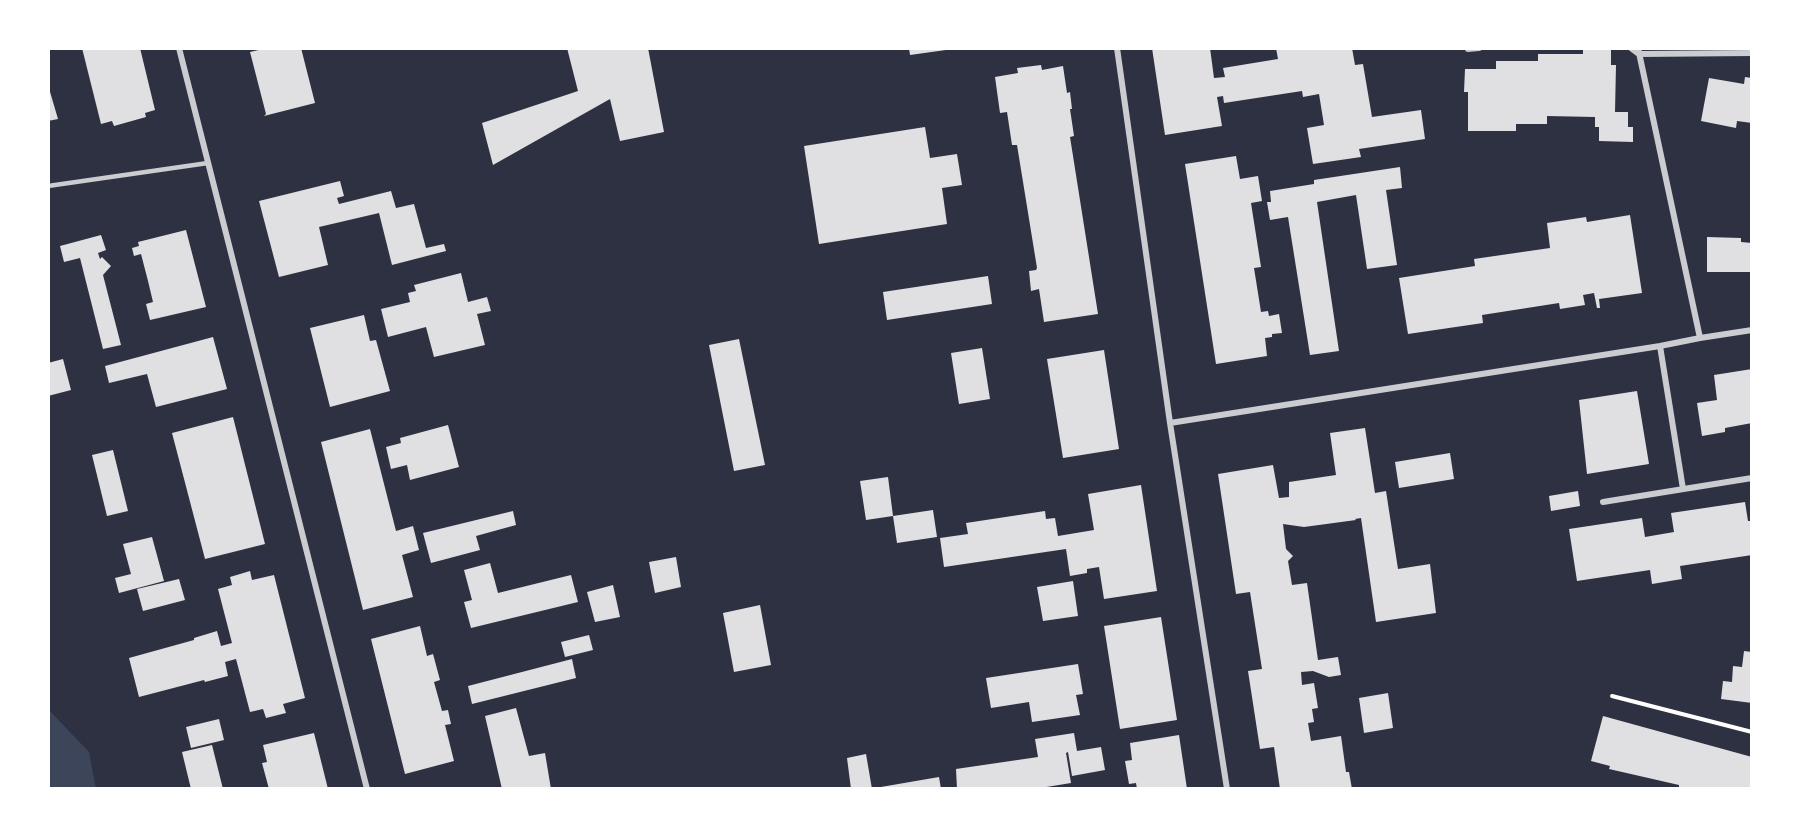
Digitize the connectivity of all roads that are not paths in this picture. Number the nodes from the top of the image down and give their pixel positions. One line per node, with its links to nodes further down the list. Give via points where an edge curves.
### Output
1 (179, 48): 8 (street)
2 (1117, 48): 13 (street)
3 (1479, 48): 5 (street)
4 (1631, 48): 6 (street)
5 (1468, 49)
6 (1638, 51): 7 (street); 11 (street)
7 (1752, 52)
8 (208, 163): 9 (lane); 17 (street)
9 (48, 186)
10 (1752, 330): 11 (street)
11 (1700, 338): 12 (street)
12 (1660, 346): 13 (street); 15 (street)
13 (1170, 423): 18 (street)
14 (1752, 478): 15 (street)
15 (1683, 489): 16 (street)
16 (1603, 502)
17 (367, 789)
18 (1227, 789)

